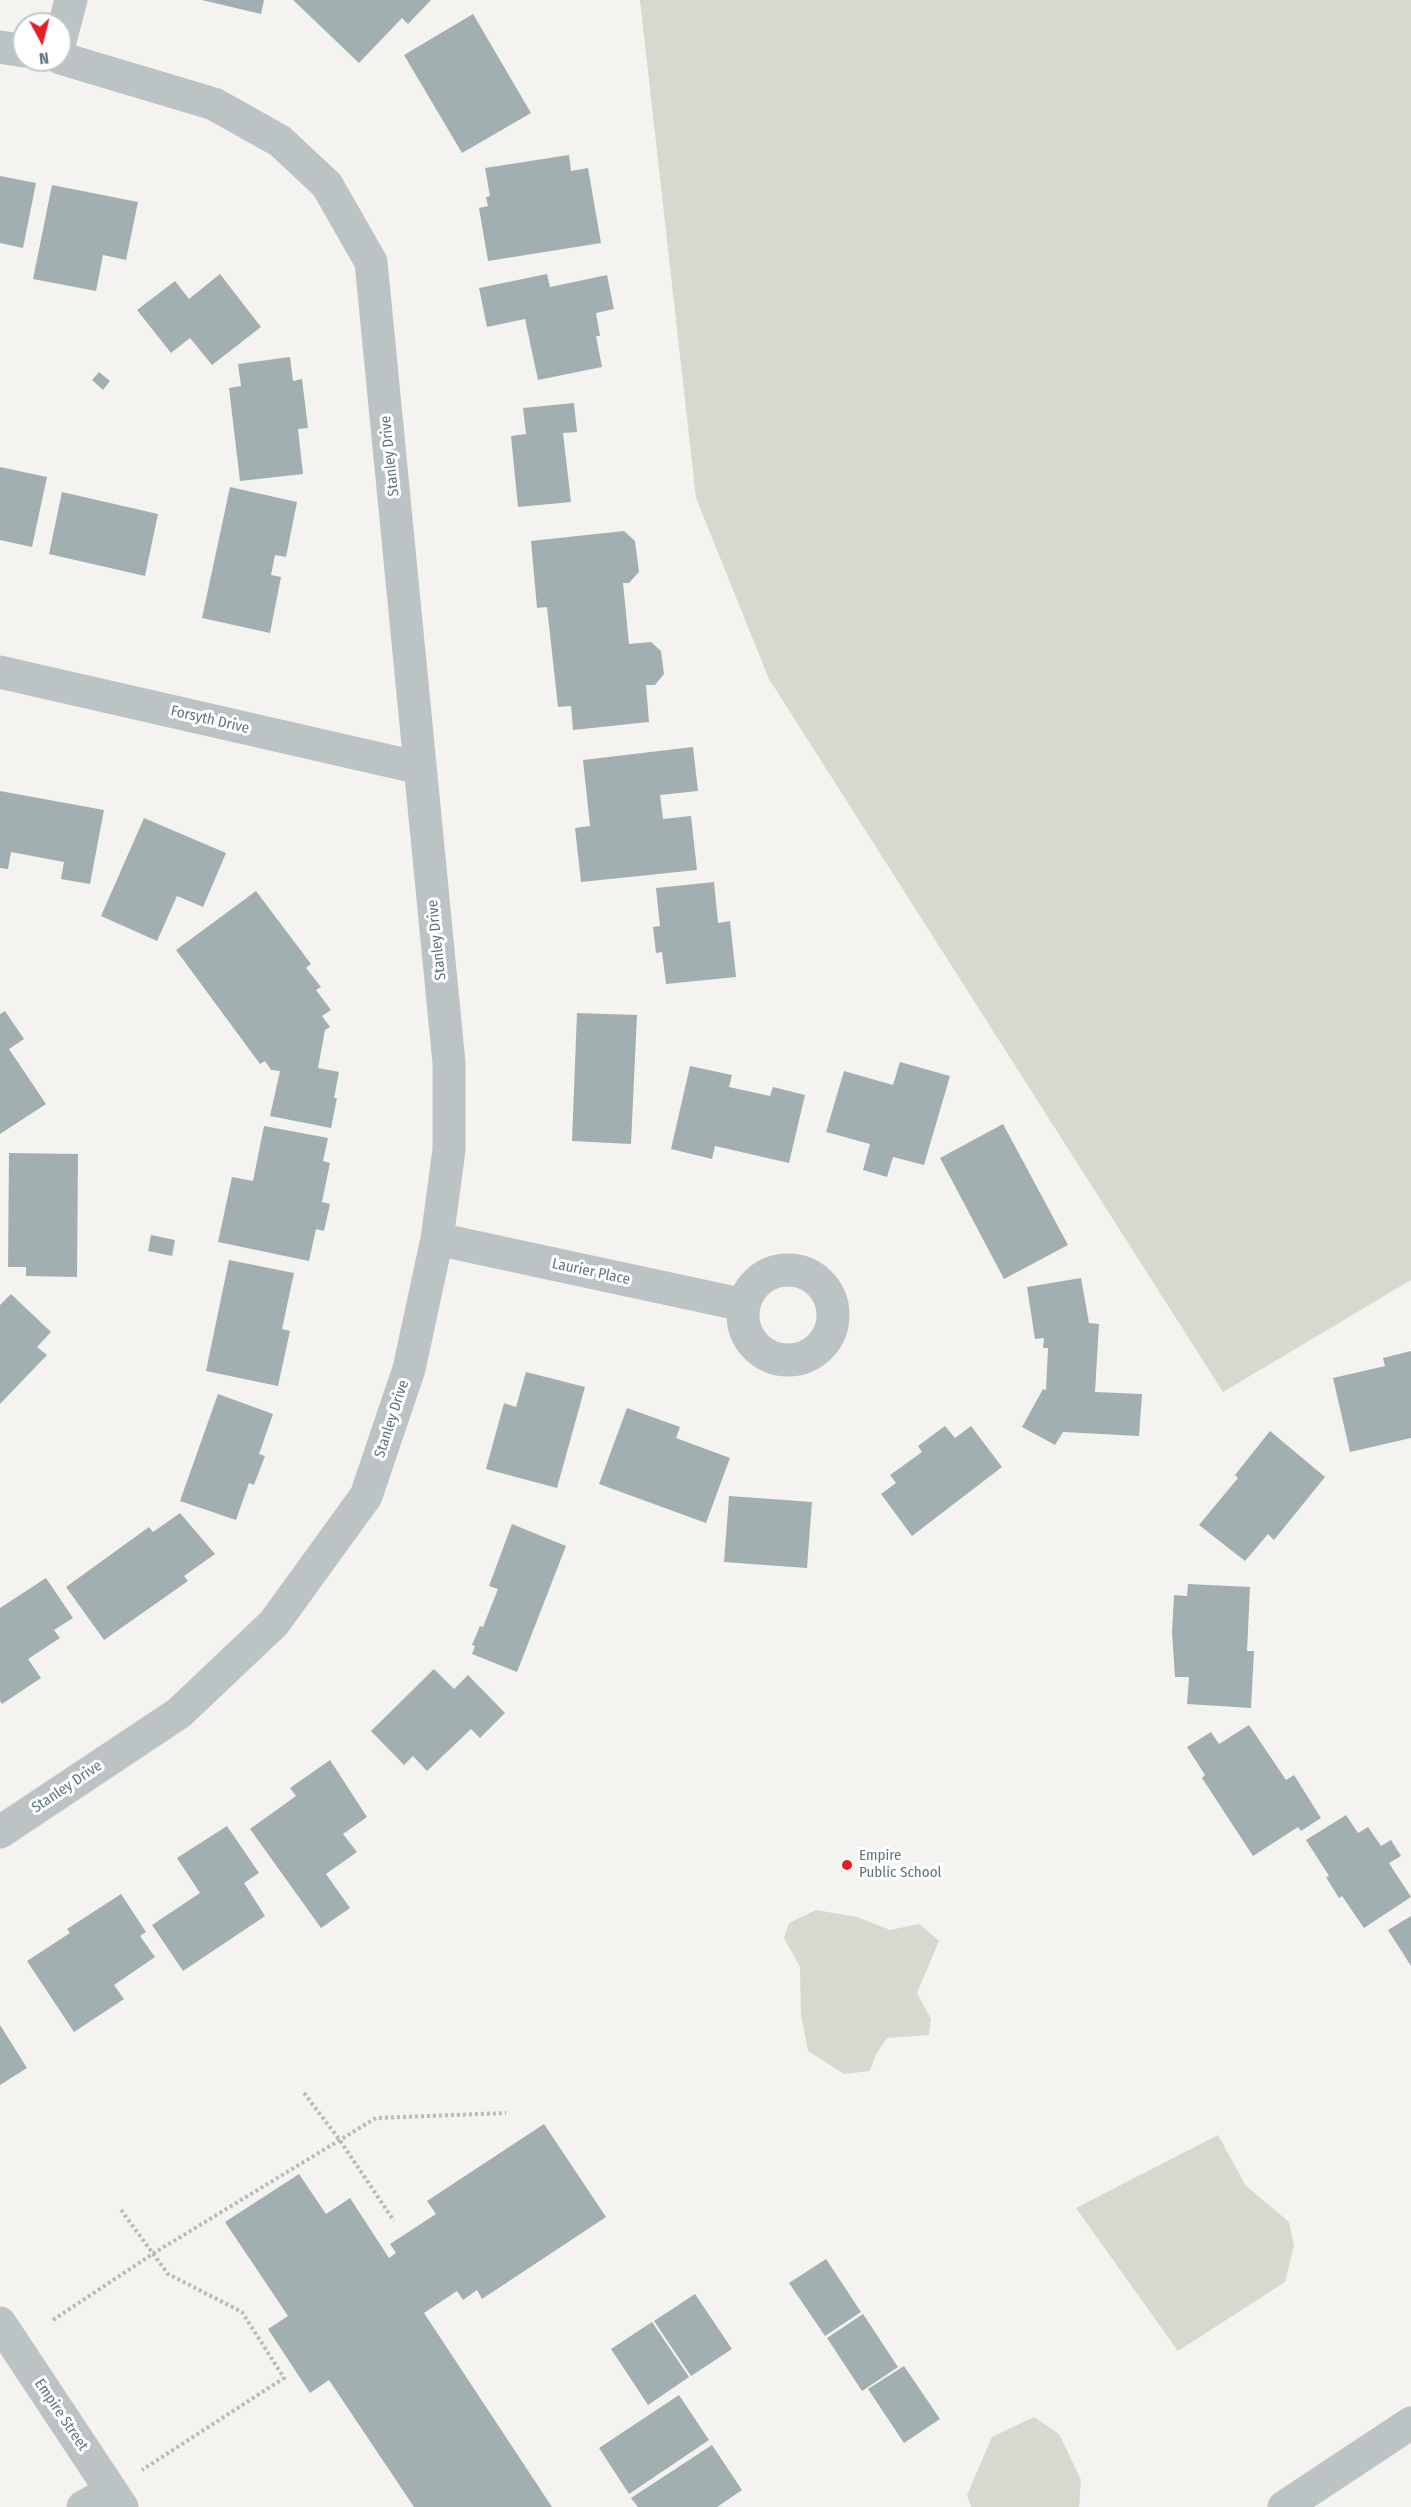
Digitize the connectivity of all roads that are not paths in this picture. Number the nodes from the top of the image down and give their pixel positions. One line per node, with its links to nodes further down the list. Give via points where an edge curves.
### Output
1 (72, 62): 3 (street, Stanley Drive, via 214,104 280,141 327,185 371,262)
2 (0, 672): 3 (street, Forsyth Drive)
3 (420, 768): 4 (street, Stanley Drive, via 449,1063 449,1150)
4 (438, 1239): 5 (street, Laurier Place); 6 (street, Stanley Drive, via 408,1369 366,1496 274,1623 179,1713)
5 (744, 1305)
6 (0, 1832)
7 (0, 2323): 9 (street, Empire Street)
8 (1411, 2423): 11 (street)
9 (117, 2499): 10 (street)
10 (83, 2507)
11 (1284, 2507)

